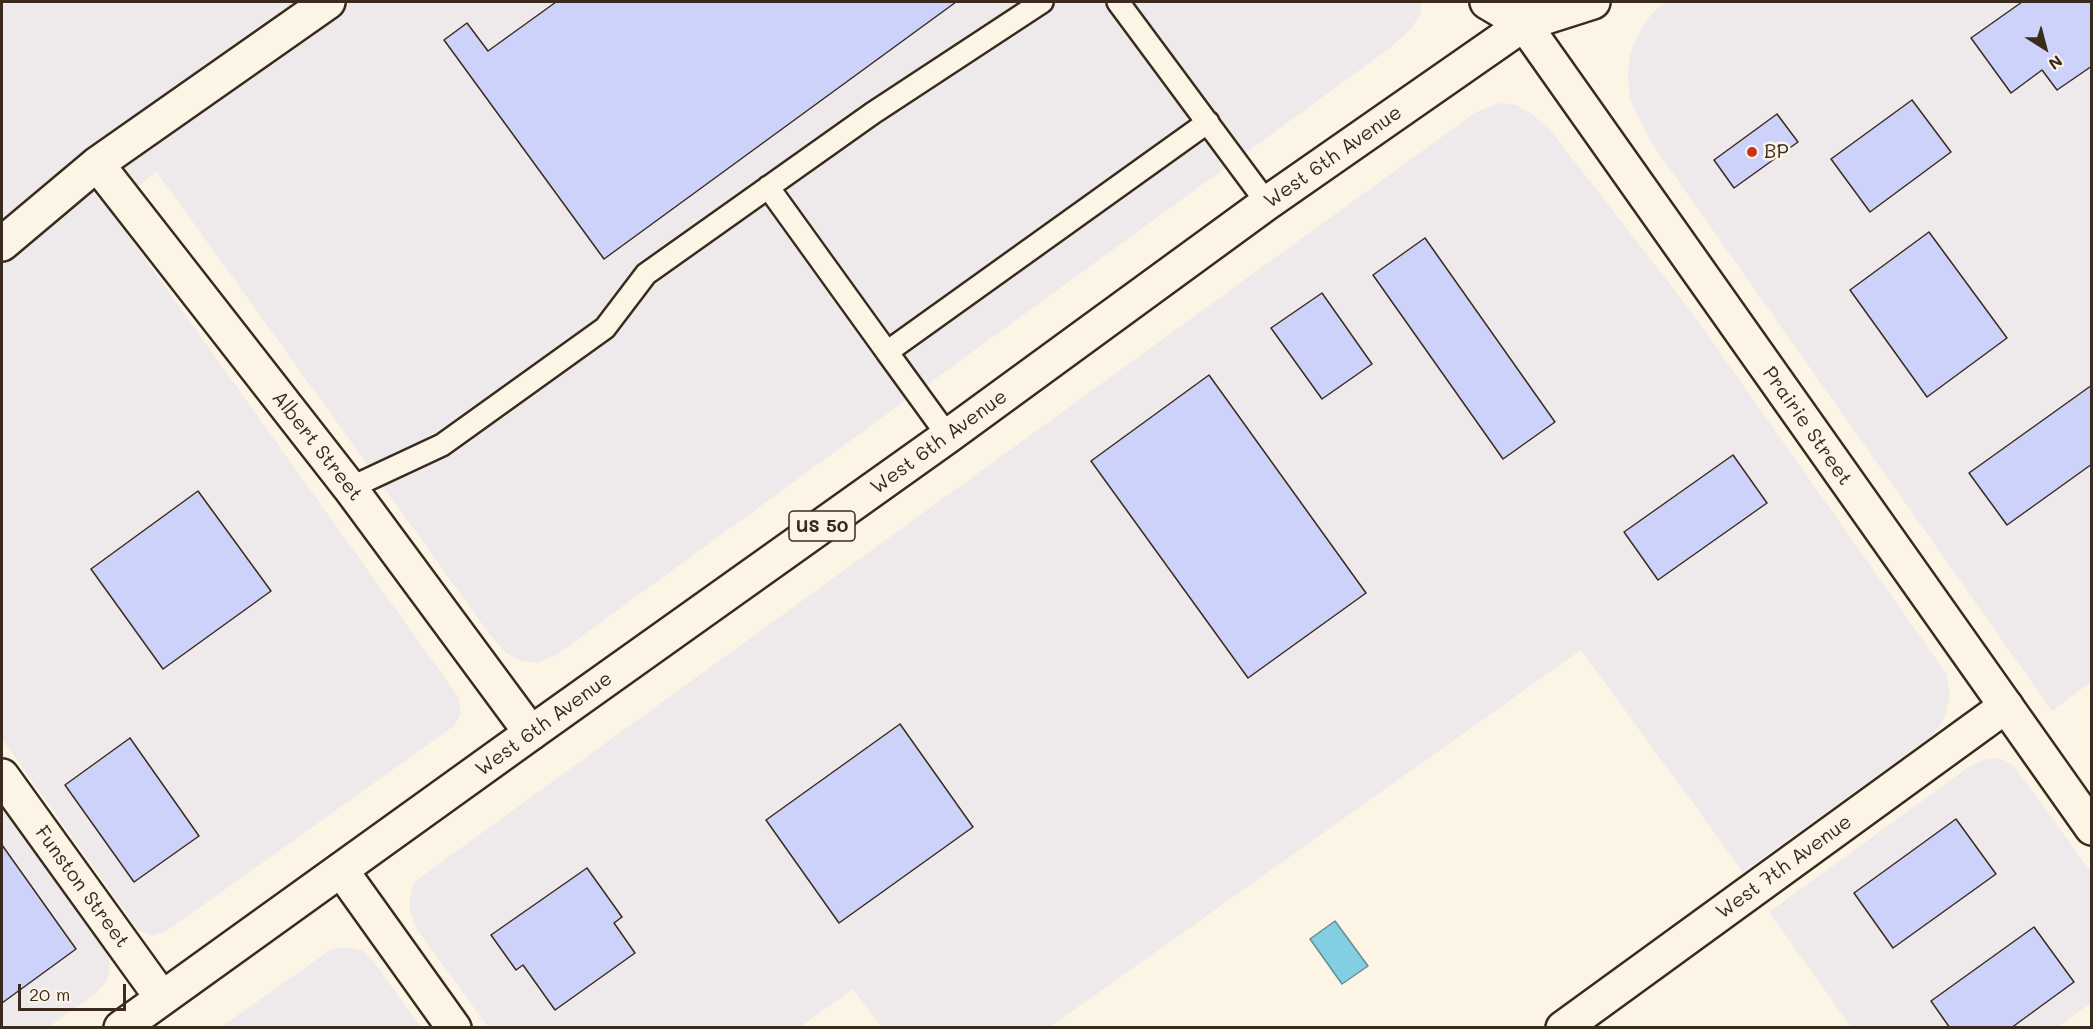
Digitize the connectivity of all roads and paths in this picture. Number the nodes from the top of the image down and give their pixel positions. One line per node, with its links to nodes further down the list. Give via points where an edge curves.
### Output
1 (328, 2): 8 (street)
2 (1042, 2): 9 (lane, via 873,112)
3 (1118, 2): 7 (lane)
4 (1487, 2): 6 (street, Prairie Street)
5 (1593, 2): 6 (street, West 6th Avenue / US 50)
6 (1528, 9): 10 (street, West 6th Avenue / US 50); 15 (street, Prairie Street)
7 (1208, 122): 10 (lane); 12 (lane)
8 (97, 164): 11 (street); 14 (street, Albert Street)
9 (768, 187): 12 (lane); 14 (lane, via 646,274 605,328 461,432 442,445)
10 (1267, 203): 13 (street, West 6th Avenue / US 50)
11 (2, 244)
12 (887, 352): 13 (lane)
13 (948, 436): 16 (street, West 6th Avenue / US 50)
14 (350, 488): 16 (street, Albert Street)
15 (2006, 706): 18 (street, Prairie Street); 23 (street, West 7th Avenue)
16 (531, 733): 19 (street, West 6th Avenue / US 50)
17 (2, 776): 20 (street, Funston Street)
18 (2091, 828)
19 (341, 870): 20 (street, West 6th Avenue / US 50); 22 (street)
20 (162, 998): 21 (street, West 6th Avenue / US 50)
21 (121, 1028)
22 (454, 1028)
23 (1563, 1028)

